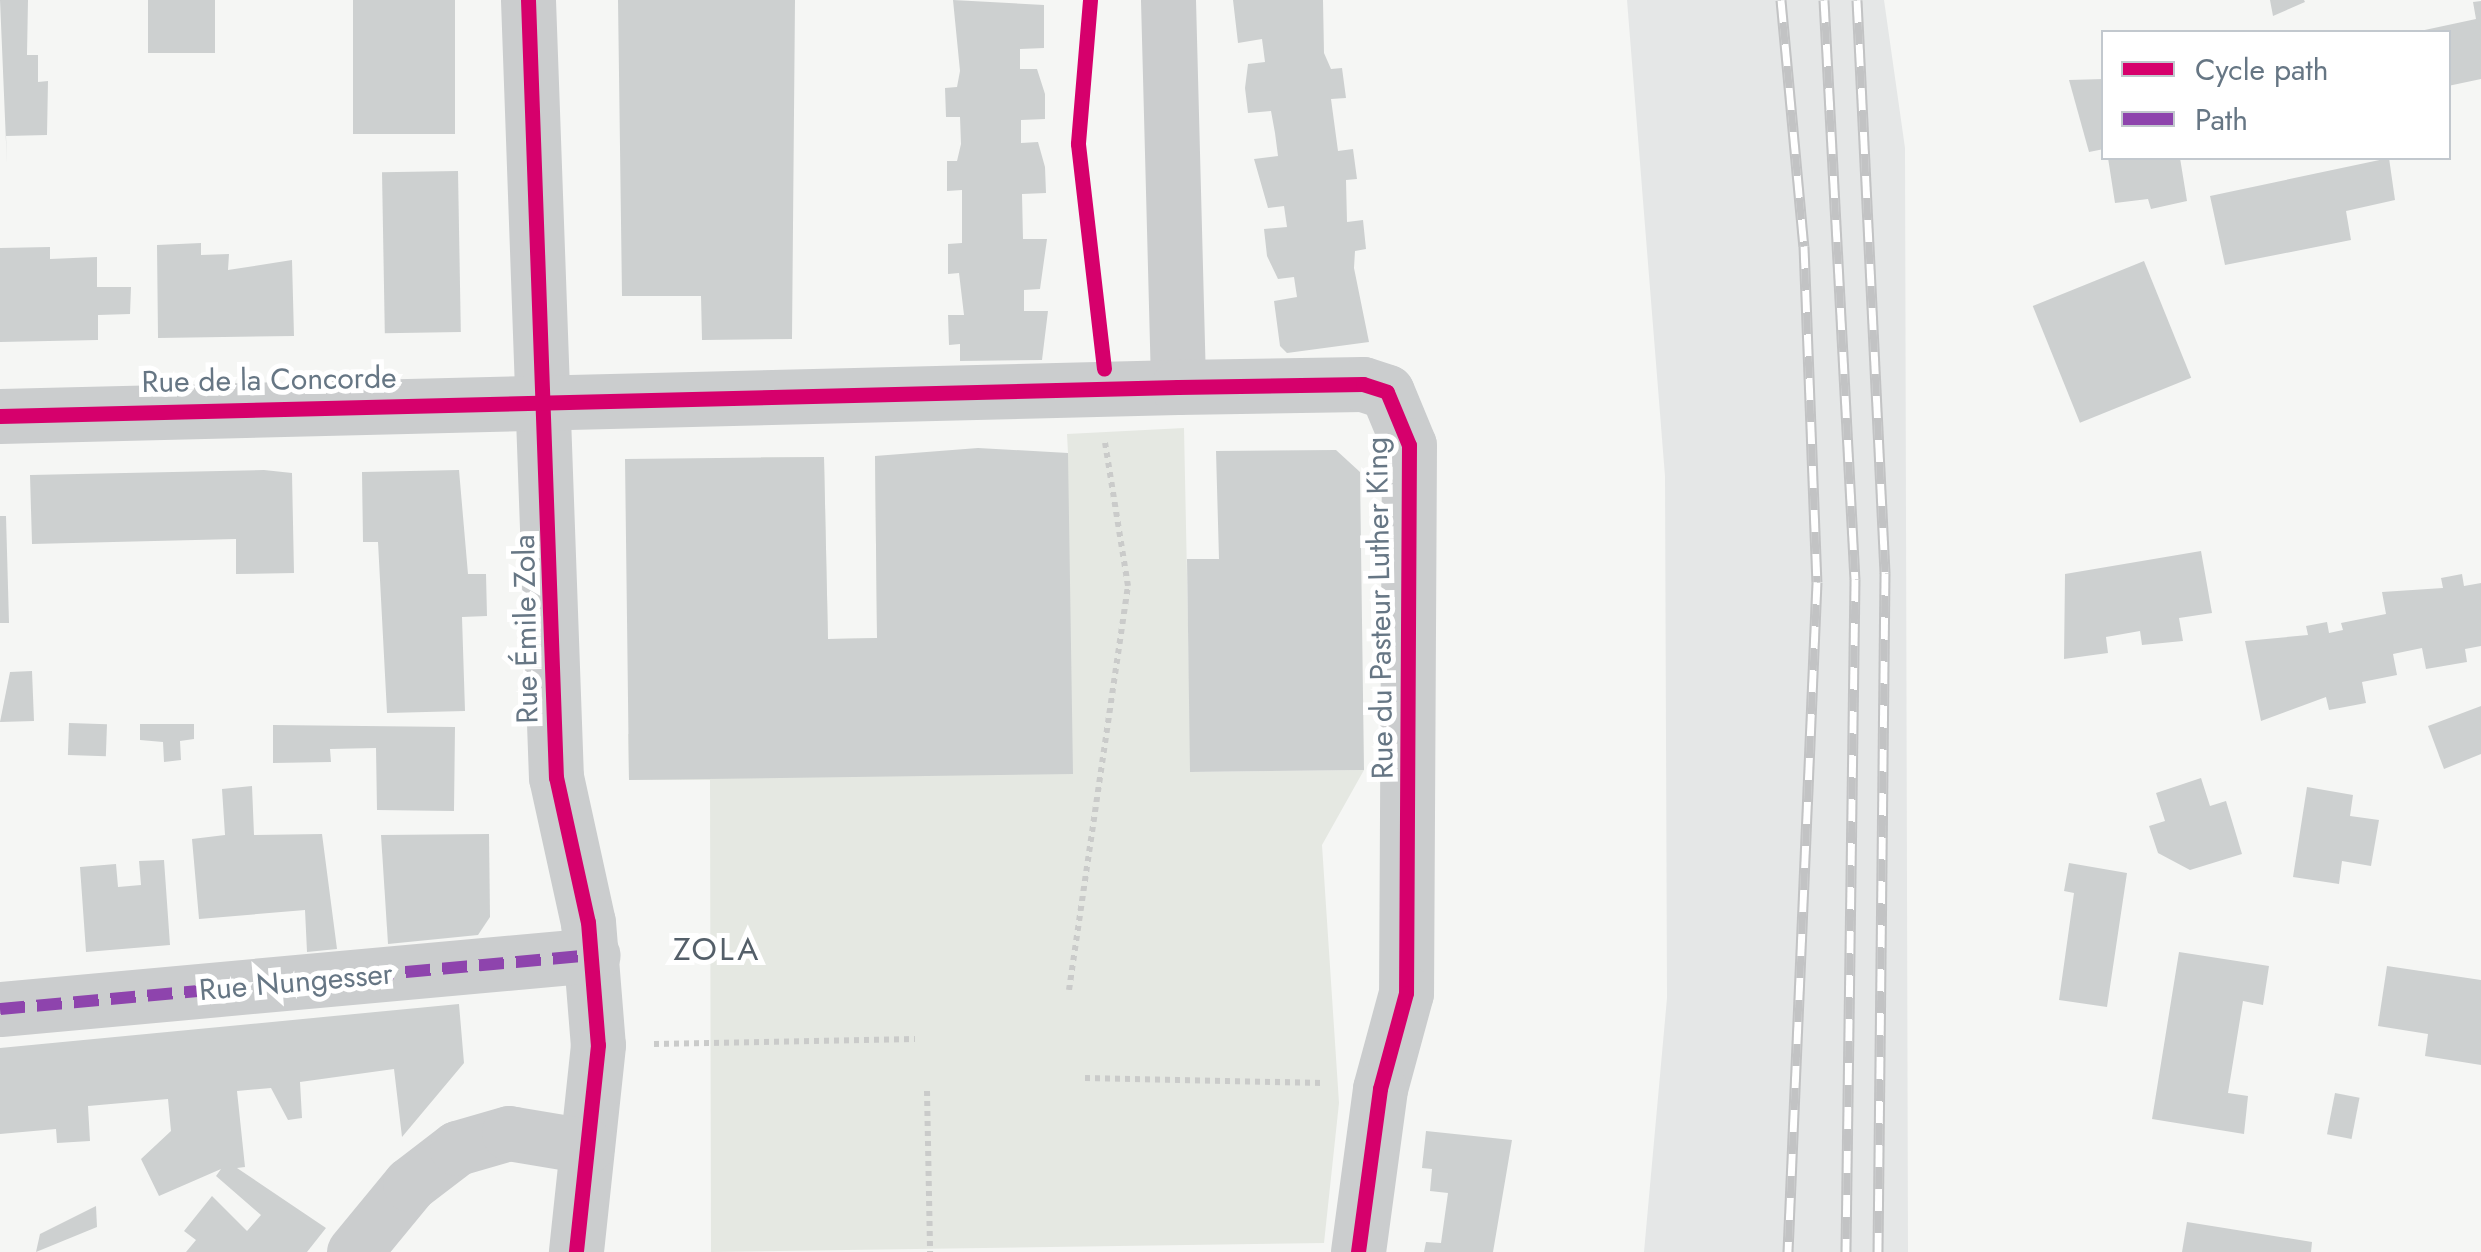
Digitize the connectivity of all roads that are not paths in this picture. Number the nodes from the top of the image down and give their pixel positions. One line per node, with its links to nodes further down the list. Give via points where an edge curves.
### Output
1 (528, 0): 4 (street, Rue Émile Zola)
2 (1168, 0): 3 (street)
3 (1178, 387): 4 (street, Rue du Pasteur Luther King); 11 (street, Rue du Pasteur Luther King, via 1362,384 1387,392 1402,412 1412,735 1406,993 1380,1089)
4 (539, 398): 5 (street, Rue de la Concorde); 6 (street, Rue Émile Zola, via 551,488 556,777)
5 (0, 416)
6 (593, 955): 7 (street, Rue Nungesser); 8 (street, Rue Émile Zola, via 598,1045)
7 (0, 1009)
8 (586, 1146): 9 (street, via 509,1133 457,1148 410,1184); 10 (street, Rue Émile Zola)
9 (354, 1252)
10 (576, 1252)
11 (1358, 1252)

